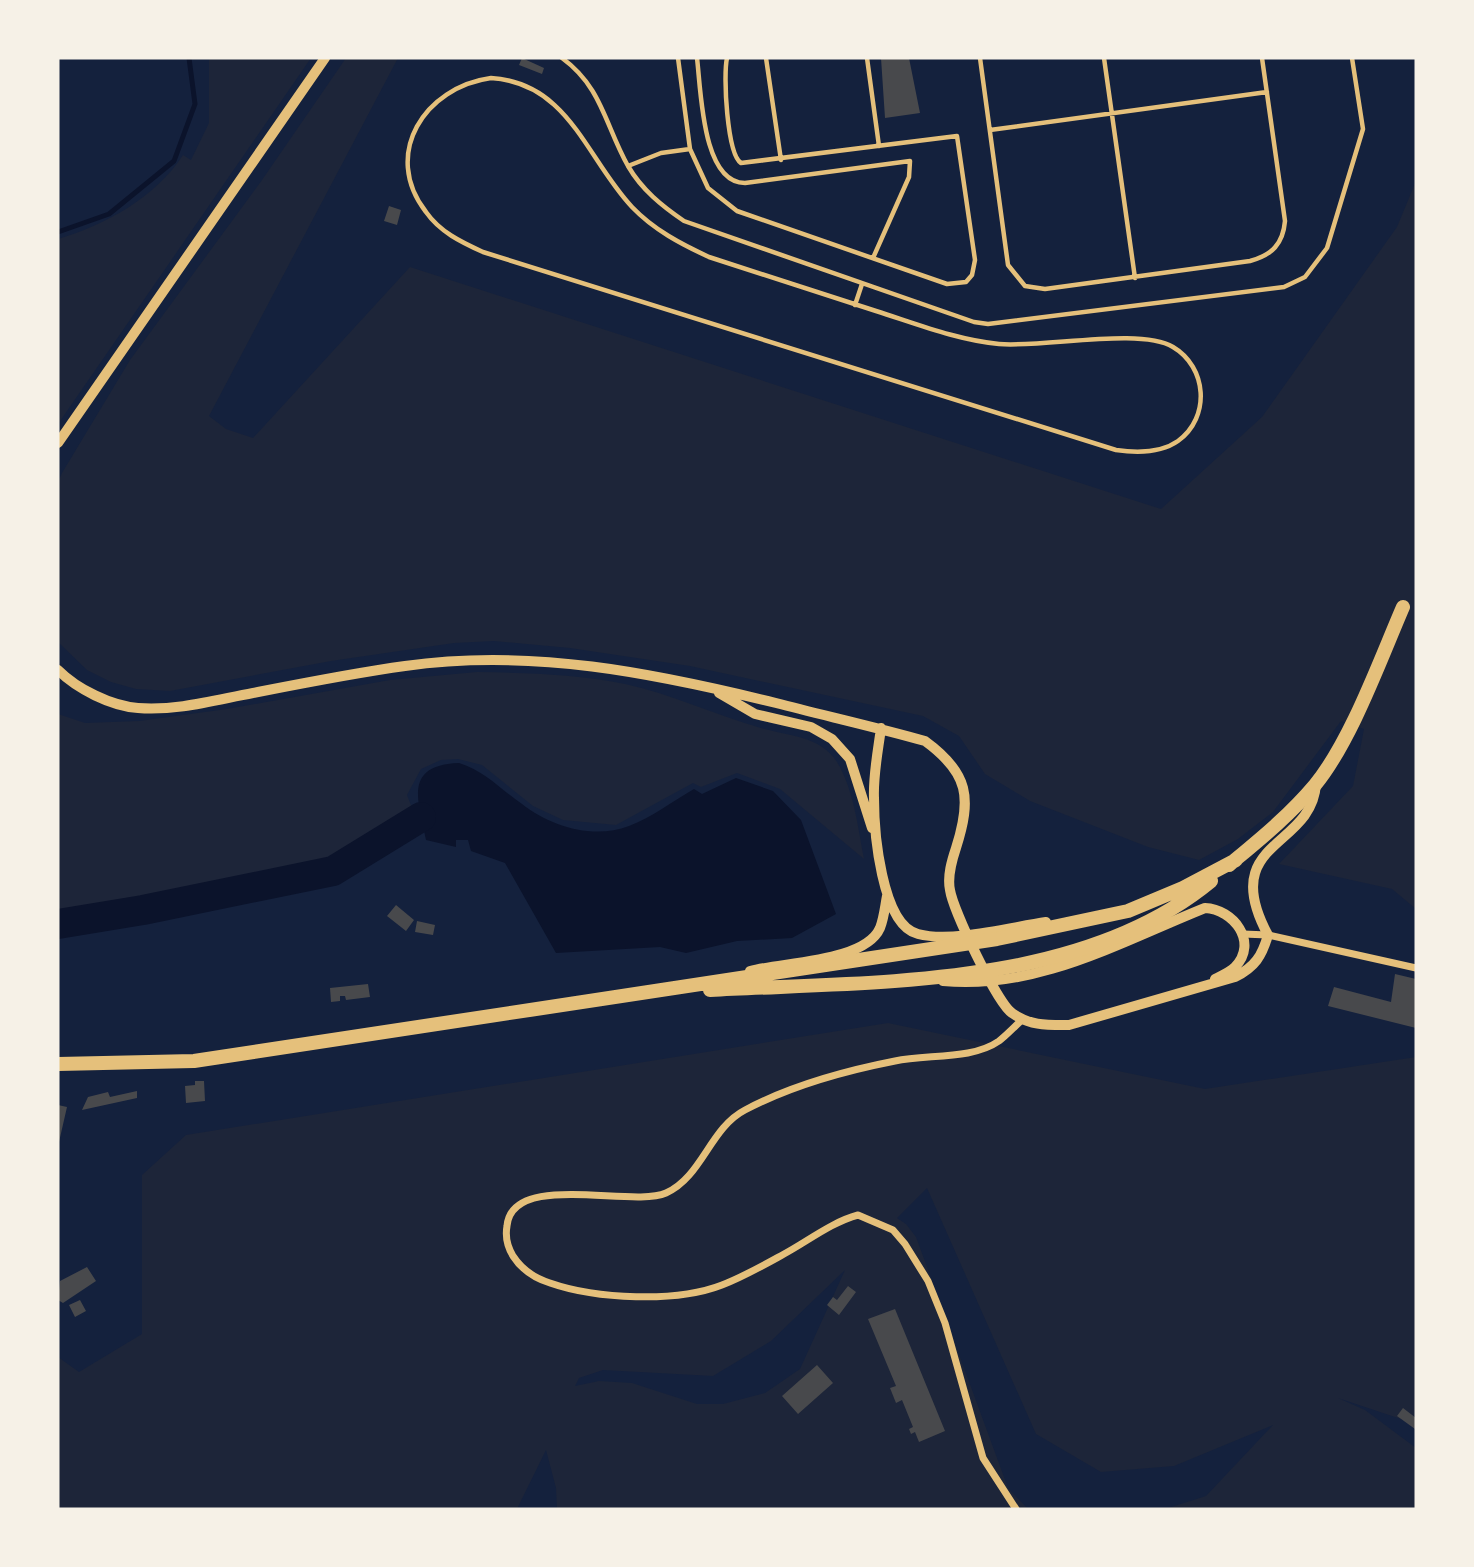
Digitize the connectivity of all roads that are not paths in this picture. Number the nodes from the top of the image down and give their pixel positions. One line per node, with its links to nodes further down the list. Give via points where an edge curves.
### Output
1 (325, 58): 23 (street)
2 (562, 58): 18 (lane, via 591,85)
3 (678, 58): 16 (lane)
4 (697, 58): 19 (lane, via 710,150 730,180 745,183 909,161 909,177)
5 (727, 58): 17 (lane, via 724,78 736,160 748,164)
6 (766, 58): 17 (lane)
7 (867, 58): 15 (lane)
8 (980, 58): 14 (lane)
9 (1104, 58): 13 (lane)
10 (1262, 58): 12 (lane)
11 (1352, 58): 21 (lane, via 1363,129 1327,248 1306,277 1283,287 988,324)
12 (1267, 92): 13 (lane); 20 (lane, via 1285,221 1279,244 1250,261)
13 (1112, 113): 14 (lane); 20 (lane)
14 (990, 130): 20 (lane, via 1008,265 1018,280 1045,289)
15 (879, 146): 17 (lane); 19 (lane, via 957,136 975,260 972,275 957,285)
16 (690, 149): 18 (lane, via 661,153); 19 (lane, via 708,188 737,211)
17 (781, 160)
18 (628, 166): 21 (lane, via 662,206 684,221)
19 (873, 258)
20 (1135, 278)
21 (862, 284): 22 (lane)
22 (855, 304): 22 (lane, via 984,343 1035,346 1113,338 1171,345 1195,370 1201,399 1198,415 1178,441 1165,448 1116,450 507,262 459,241 424,211 410,174 414,134 438,99 461,84 491,78 522,83 563,113 630,205 662,232 709,257)
23 (58, 443)
24 (1403, 607): 28 (highway, via 1368,687)
25 (58, 670): 26 (street, via 99,697 136,708 177,708 352,673 481,658 620,669)
26 (708, 687): 27 (street); 29 (street, via 755,714 811,727 832,739 850,759)
27 (881, 728): 29 (street, via 873,796); 40 (street, via 926,741 958,773 967,794 965,821 949,889 998,997)
28 (1316, 784): 30 (highway, via 1282,822); 34 (street, via 1315,801 1254,873 1251,888 1256,912)
29 (877, 845): 31 (street)
30 (1236, 860): 32 (highway); 36 (highway, via 1183,902 1083,947 1011,968)
31 (887, 895): 32 (street, via 901,922 916,934 942,936); 37 (street, via 880,929 857,949)
32 (1128, 911): 37 (highway, via 997,939)
33 (1243, 934): 34 (street); 36 (street, via 1233,917 1205,908 1077,962 1021,977 969,983); 38 (street, via 1244,948 1236,967)
34 (1268, 935): 35 (street); 38 (street, via 1252,969)
35 (1416, 968)
36 (916, 978): 39 (highway)
37 (709, 982): 39 (highway)
38 (1206, 985): 40 (street, via 1069,1025)
39 (656, 993): 41 (highway, via 194,1061)
40 (1022, 1020): 42 (street, via 997,1042 974,1050 897,1060 808,1082 742,1111 719,1132 676,1189 662,1195 612,1199 568,1193 529,1199 507,1220 506,1234 517,1262 534,1277 573,1291 649,1296 720,1286 858,1215 892,1230 928,1281 945,1323 983,1458)
41 (58, 1064)
42 (1016, 1509)

